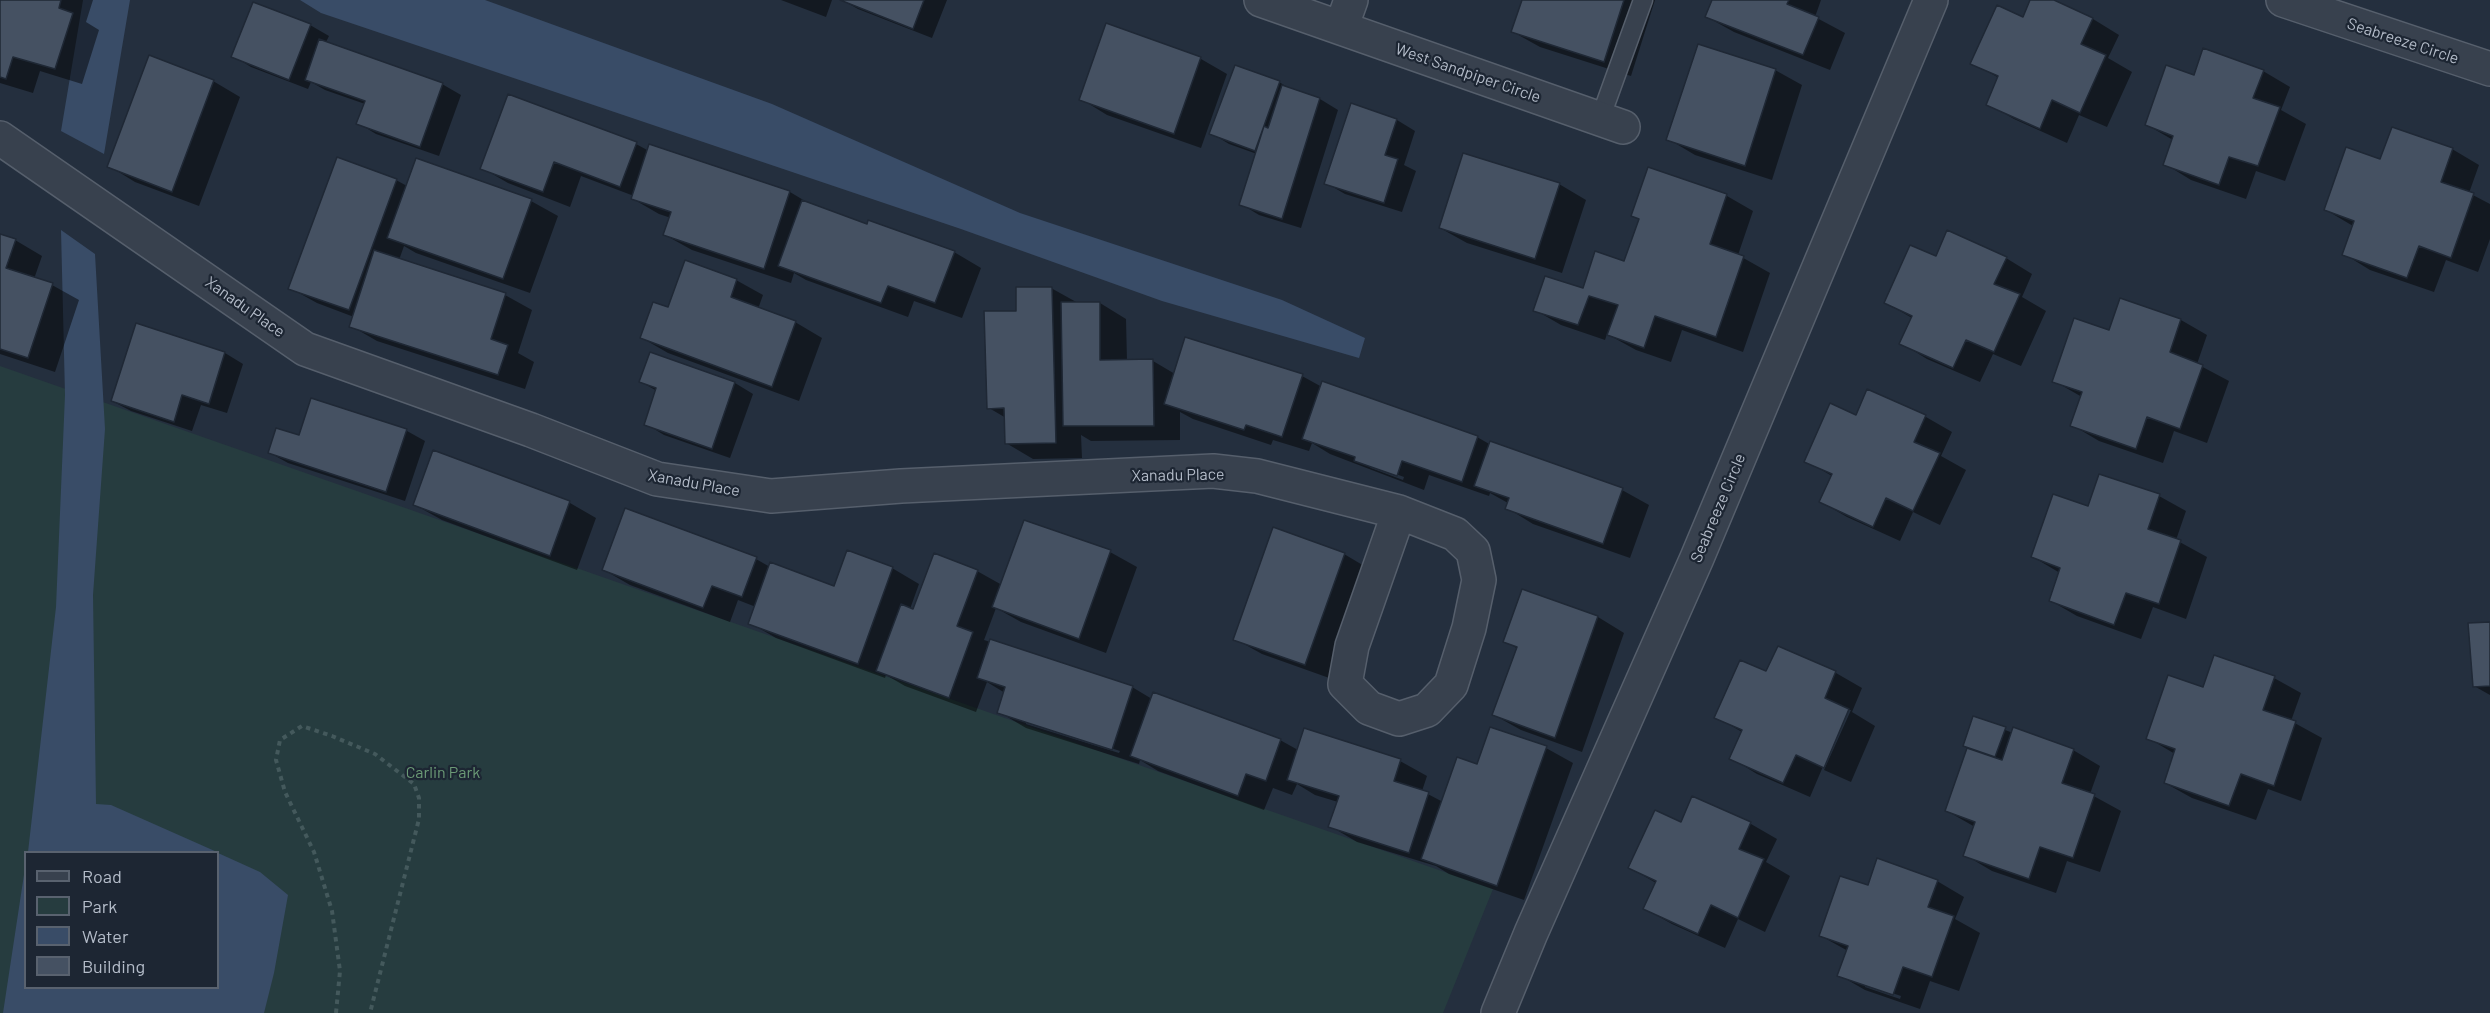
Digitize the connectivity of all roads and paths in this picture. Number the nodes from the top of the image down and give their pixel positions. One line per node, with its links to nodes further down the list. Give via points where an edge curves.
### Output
1 (1261, 0): 5 (street, West Sandpiper Circle)
2 (1643, 0): 7 (lane)
3 (1931, 0): 12 (street, Seabreeze Circle, via 1696,558)
4 (2283, 0): 6 (street, Seabreeze Circle)
5 (1346, 14): 7 (street, West Sandpiper Circle)
6 (2490, 69)
7 (1611, 123)
8 (0, 138): 9 (street, Xanadu Place, via 305,349 657,479 771,496 1213,471 1257,476)
9 (1399, 512): 9 (street, Xanadu Place, via 1352,646 1345,684 1369,708 1399,719 1427,710 1451,685 1479,580 1473,551 1455,534)
10 (336, 1013): 11 (path, via 340,971 332,911 314,852 285,792 276,760 280,740 302,726 375,754 414,784 419,798 419,819)
11 (370, 1013)
12 (1498, 1013)

